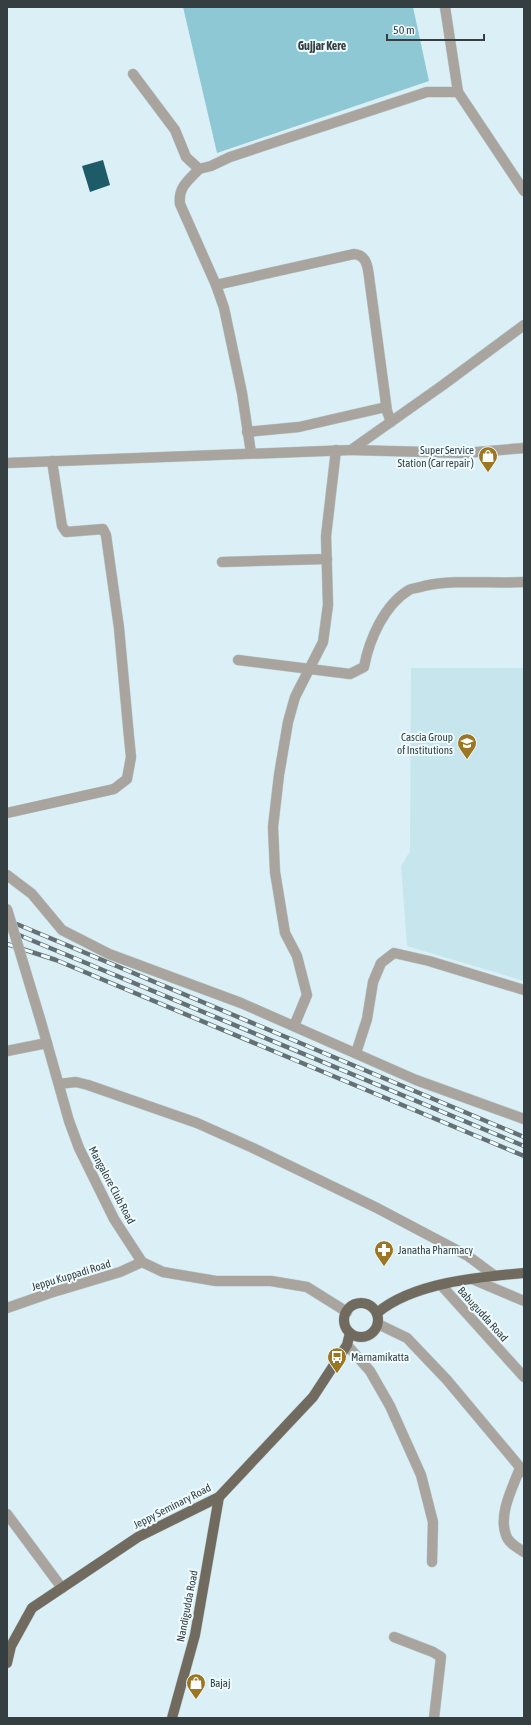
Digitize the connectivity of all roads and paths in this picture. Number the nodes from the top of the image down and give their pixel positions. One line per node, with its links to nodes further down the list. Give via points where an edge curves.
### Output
1 (445, 7): 3 (street)
2 (133, 74): 4 (street, via 175,130 186,156)
3 (458, 92): 4 (street, via 427,92); 5 (street)
4 (199, 169): 6 (street, via 181,189 180,204)
5 (524, 191)
6 (216, 285): 8 (street, via 360,254 364,257 369,277); 10 (street, via 224,308 234,355)
7 (524, 325): 9 (street)
8 (386, 407): 9 (street); 10 (street, via 299,427)
9 (391, 422): 13 (street)
10 (247, 432): 14 (street)
11 (524, 448): 13 (street, via 465,453)
12 (336, 450): 13 (street); 14 (street); 17 (street, via 326,536)
13 (351, 450)
14 (251, 453): 15 (street)
15 (52, 461): 16 (street); 22 (street, via 62,526 66,532 103,529 106,535 119,628 131,757 128,779 114,789)
16 (7, 463)
17 (327, 559): 18 (street); 21 (street, via 328,605 323,642)
18 (222, 562)
19 (524, 582): 21 (street, via 436,584 410,590 396,600 380,622 367,649 364,667 350,674)
20 (238, 660): 21 (street)
21 (309, 668): 26 (street, via 295,697 288,722 273,827 275,872 285,933 297,956 307,995)
22 (7, 813)
23 (7, 875): 26 (street, via 32,894 62,930 109,954 241,1003)
24 (7, 909): 27 (street, Mangalore Club Road, bridge)
25 (524, 990): 29 (street, via 394,953 381,963 373,982 367,1019)
26 (294, 1026): 29 (street)
27 (47, 1043): 28 (street); 30 (street, Mangalore Club Road)
28 (7, 1051)
29 (356, 1053): 31 (street, via 416,1080)
30 (59, 1084): 32 (street, Mangalore Club Road, via 79,1148 114,1219); 34 (street, via 76,1082 88,1085 226,1135 377,1208 468,1256)
31 (524, 1119)
32 (142, 1262): 38 (street, Jeppu Kuppadi Road, via 120,1272); 39 (street, via 163,1272 216,1281 271,1281 306,1287)
33 (524, 1273): 34 (main road)
34 (494, 1276): 35 (main road)
35 (472, 1279): 36 (main road); 37 (street)
36 (441, 1285): 40 (main road, via 402,1296); 44 (street, Babugudda Road)
37 (524, 1302)
38 (7, 1308)
39 (347, 1312): 40 (main road, via 353,1306 364,1304); 42 (main road, via 345,1323)
40 (377, 1313): 41 (main road)
41 (378, 1324): 42 (main road, via 370,1335 364,1337); 45 (street, via 407,1338 447,1380)
42 (350, 1333): 43 (main road, Jeppy Seminary Road)
43 (347, 1345): 46 (main road, Jeppy Seminary Road, via 313,1397); 49 (street, via 370,1371 383,1394 421,1476 433,1522)
44 (524, 1377)
45 (522, 1470): 48 (street, via 508,1500 504,1518 506,1536)
46 (219, 1496): 50 (main road, Jeppy Seminary Road, via 138,1537); 54 (main road, Nandigudda Road, via 195,1635)
47 (7, 1514): 50 (street)
48 (524, 1552)
49 (432, 1562)
50 (62, 1588): 52 (main road, Jeppy Seminary Road, via 32,1608)
51 (394, 1636): 55 (street, via 441,1657)
52 (9, 1643): 53 (main road, Jeppy Seminary Road)
53 (7, 1663)
54 (172, 1718)
55 (434, 1718)

